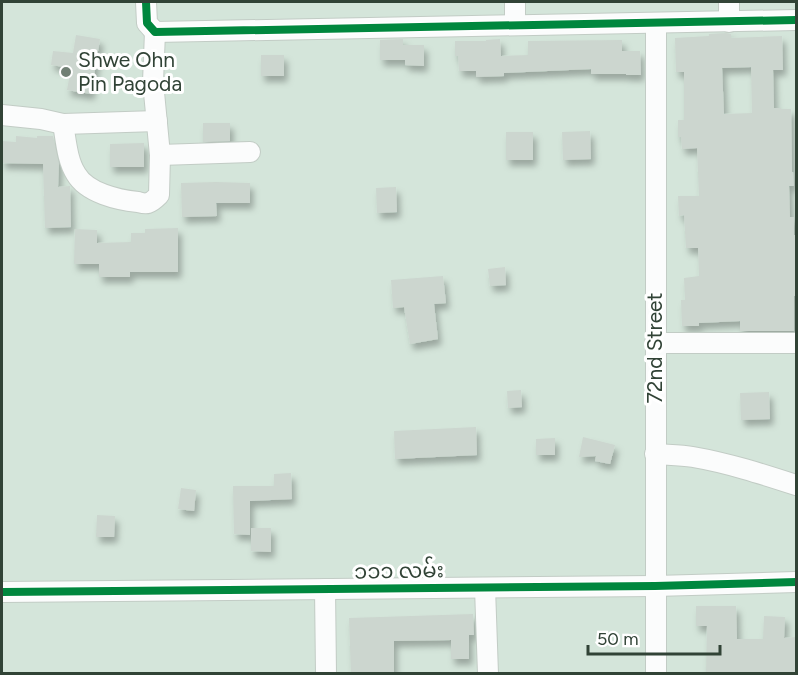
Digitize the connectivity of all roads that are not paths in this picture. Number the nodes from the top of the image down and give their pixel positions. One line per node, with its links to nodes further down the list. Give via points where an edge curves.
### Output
1 (146, 2): 8 (street, via 147,23)
2 (515, 2): 7 (street)
3 (729, 2): 5 (street)
4 (796, 20): 5 (street)
5 (729, 22): 6 (street)
6 (656, 23): 7 (street); 14 (street, 72nd Street)
7 (515, 25): 8 (street)
8 (155, 32): 10 (street, via 153,82)
9 (2, 115): 11 (street)
10 (157, 121): 11 (street); 13 (street)
11 (63, 124): 13 (street, via 76,175 102,194 127,201 154,200 159,195)
12 (250, 152): 13 (street)
13 (160, 155)
14 (655, 343): 15 (street); 16 (street, 72nd Street)
15 (796, 343)
16 (655, 454): 17 (street, via 709,460); 19 (street, 72nd Street)
17 (796, 485)
18 (796, 582): 19 (street, ၁၁၁ လမ်း)
19 (655, 586): 20 (street, ၁၁၁ လမ်း); 25 (street, 72nd Street)
20 (485, 588): 21 (street, ၁၁၁ လမ်း); 24 (street)
21 (325, 589): 22 (street, ၁၁၁ လမ်း); 23 (street)
22 (2, 592)
23 (326, 674)
24 (488, 674)
25 (656, 674)

